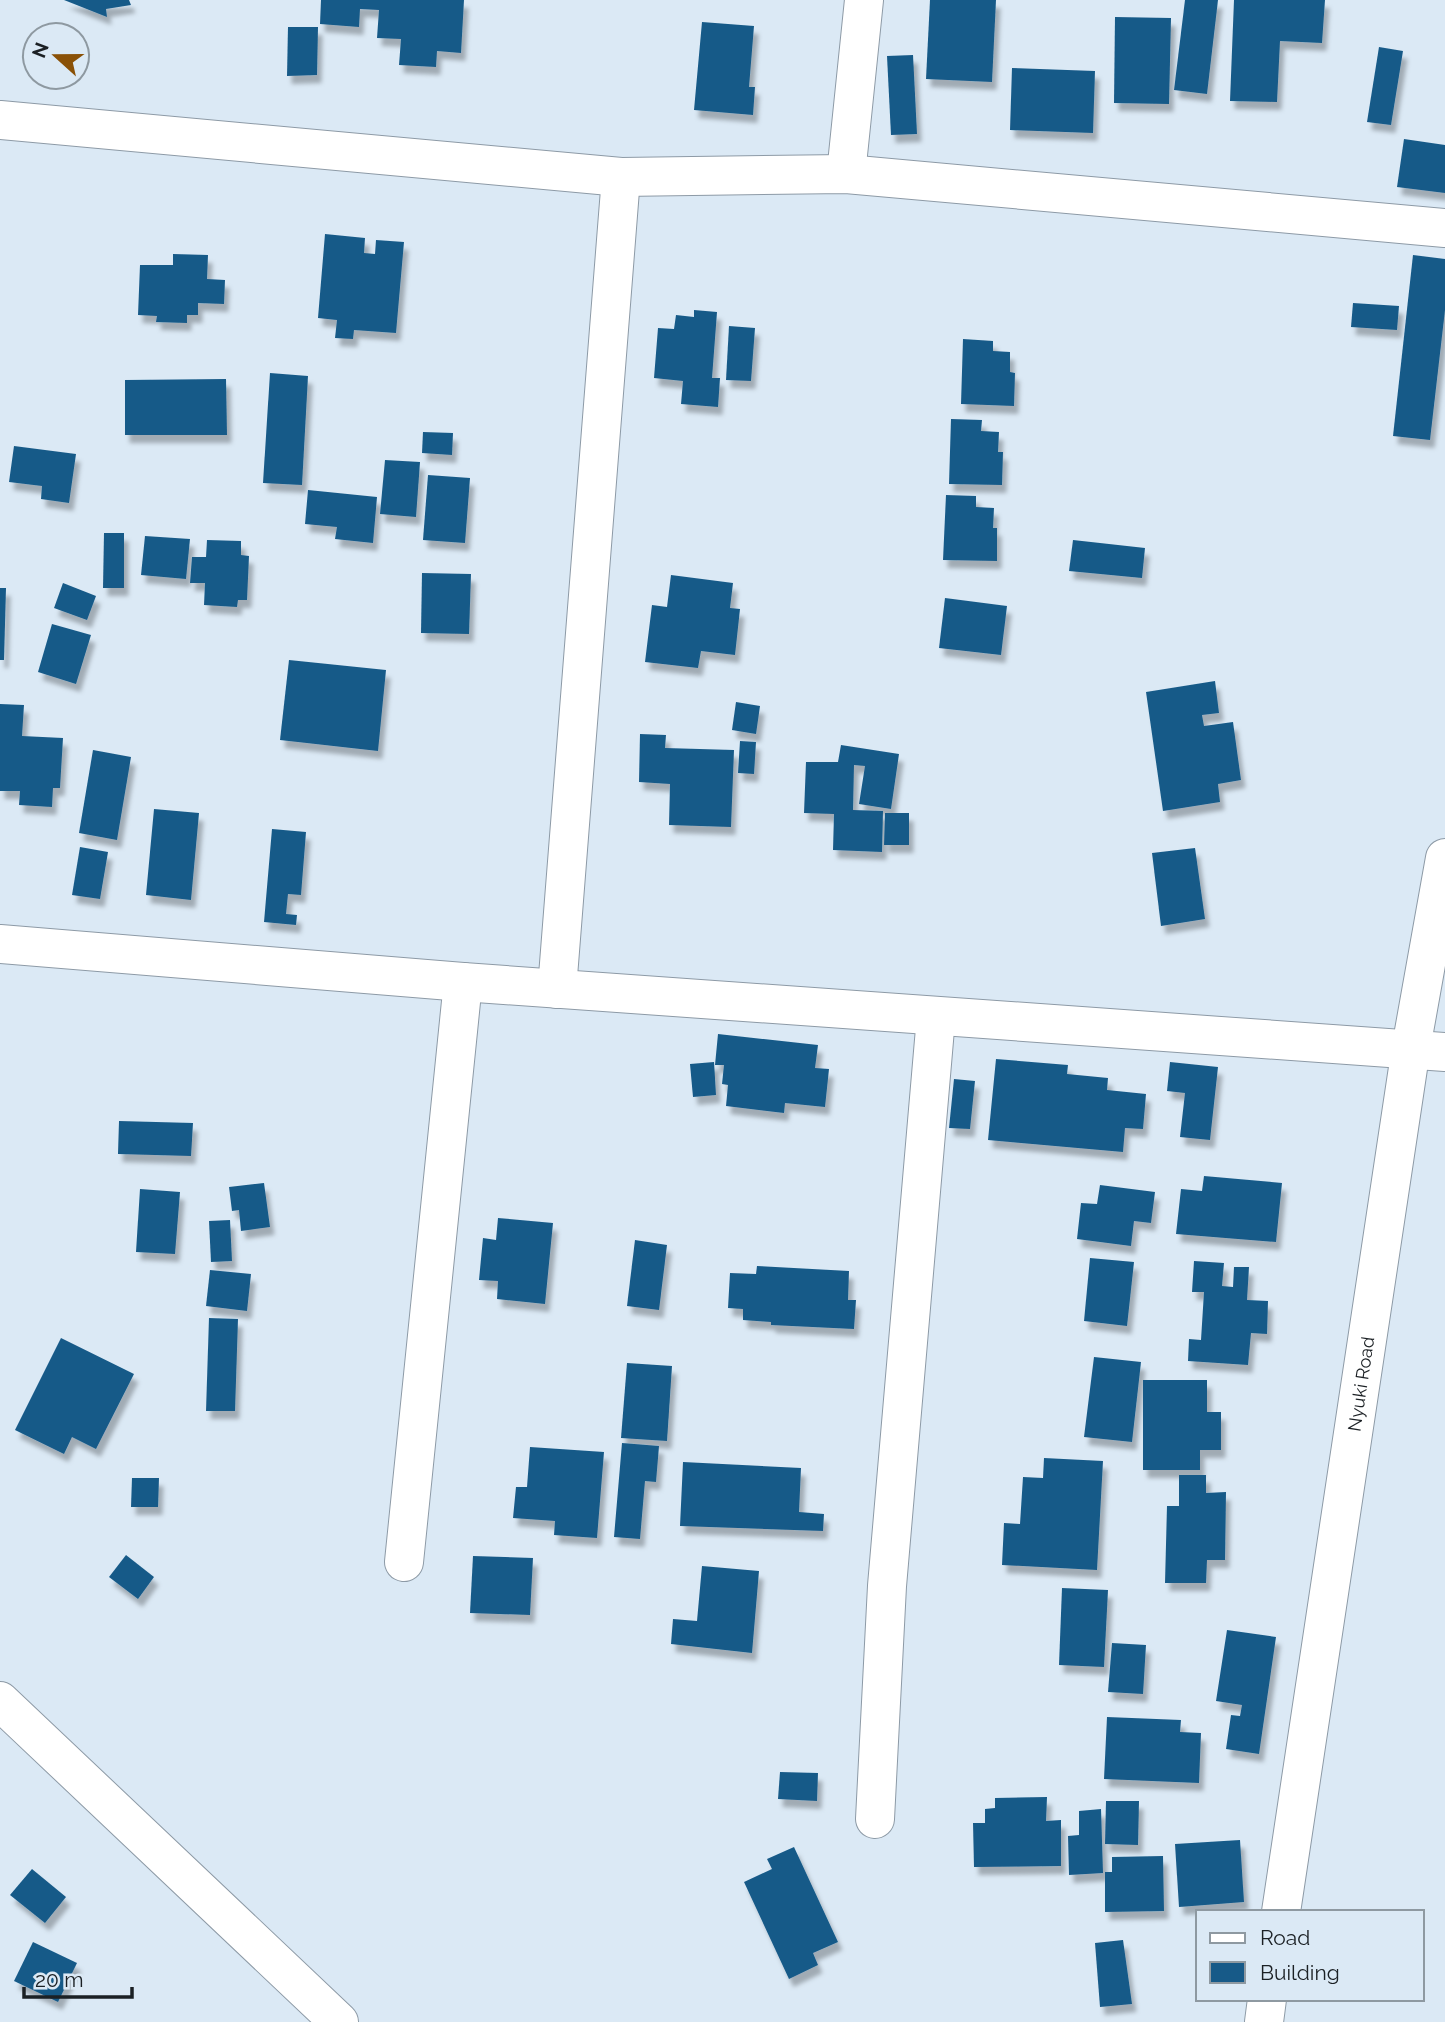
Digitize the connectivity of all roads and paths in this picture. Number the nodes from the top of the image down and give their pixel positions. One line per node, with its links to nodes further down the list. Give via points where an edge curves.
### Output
1 (864, 0): 3 (street)
2 (0, 120): 4 (street)
3 (846, 174): 4 (street); 5 (street)
4 (621, 177): 9 (street)
5 (1445, 228)
6 (1445, 858): 11 (street, Nyuki Road)
7 (0, 944): 8 (street)
8 (463, 982): 9 (street); 12 (street)
9 (557, 989): 10 (street)
10 (936, 1017): 11 (street); 14 (street, via 887,1586)
11 (1428, 1050): 15 (street, Nyuki Road)
12 (404, 1562)
13 (0, 1701): 17 (street)
14 (875, 1819)
15 (1281, 1910)
16 (1267, 2001): 18 (street)
17 (339, 2022)
18 (1264, 2022)

